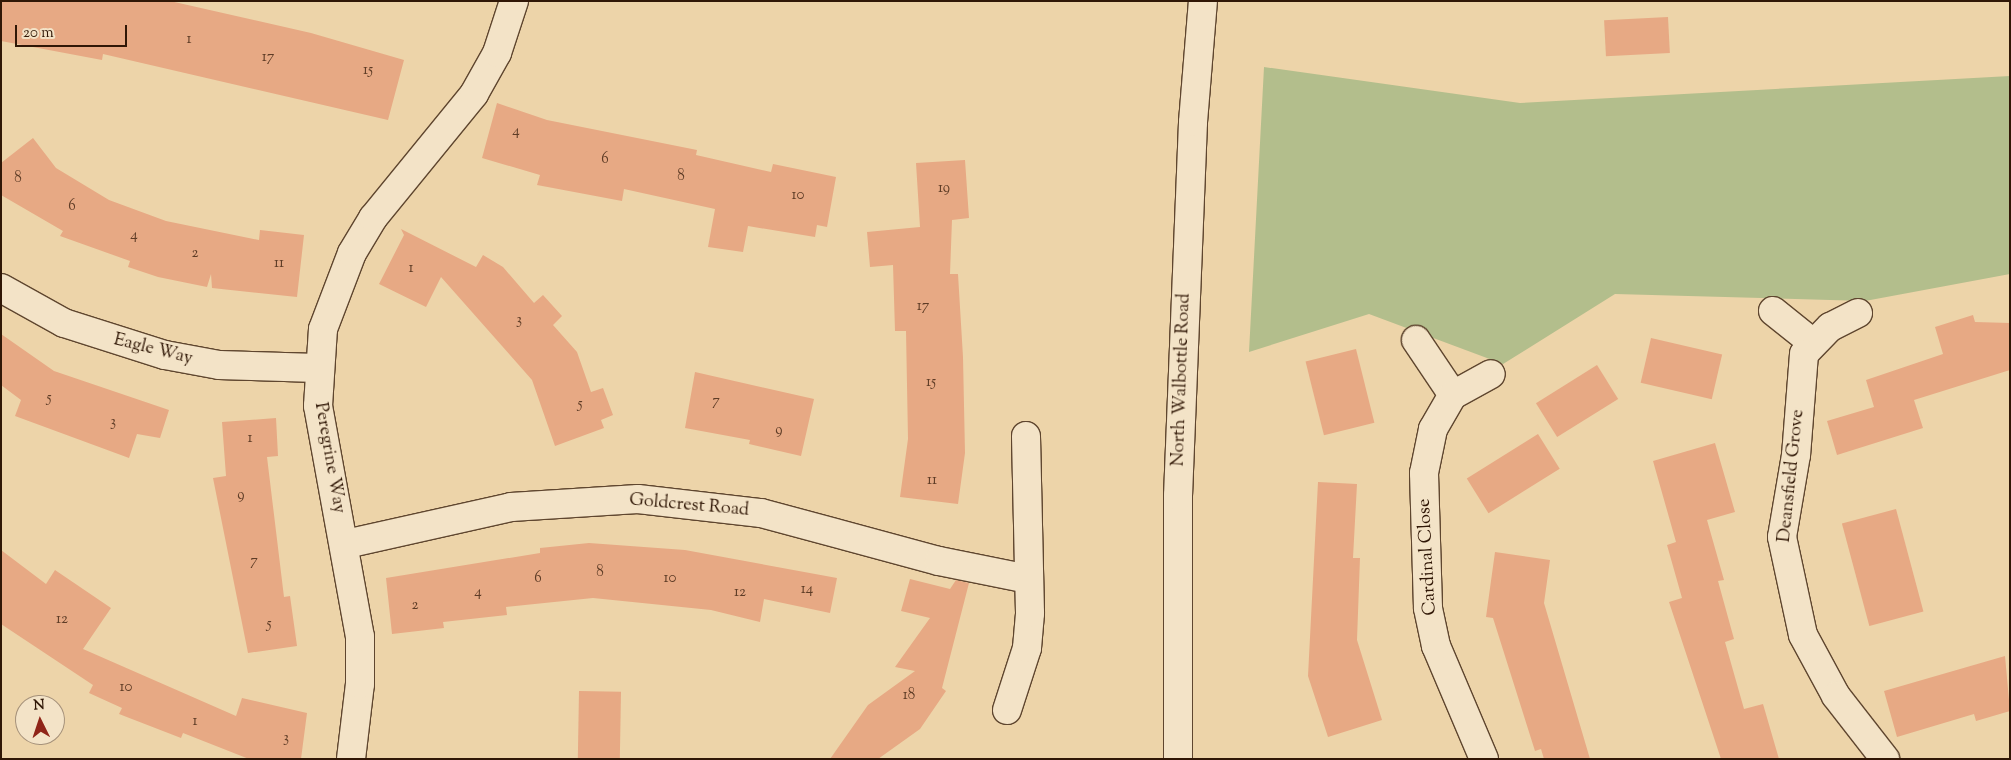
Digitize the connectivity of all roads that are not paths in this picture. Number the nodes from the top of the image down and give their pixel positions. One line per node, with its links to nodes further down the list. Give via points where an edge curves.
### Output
1 (514, 1): 8 (street, Peregrine Way, via 497,53 474,94 373,218 352,253 324,329)
2 (1202, 1): 16 (street, North Walbottle Road, via 1193,122 1178,496)
3 (1, 288): 8 (street, Eagle Way, via 64,323 164,355 219,365)
4 (1773, 312): 7 (street)
5 (1858, 313): 7 (street, Deansfield Grove, via 1830,327)
6 (1416, 340): 10 (street)
7 (1813, 343): 18 (street, Deansfield Grove, via 1804,354 1800,378 1796,455 1782,537 1788,581 1803,636 1836,696)
8 (317, 368): 12 (street, Peregrine Way, via 324,452)
9 (1491, 374): 10 (street)
10 (1453, 395): 17 (street, Cardinal Close, via 1434,429 1424,473 1428,608 1436,646)
11 (1026, 436): 13 (street)
12 (346, 544): 13 (street, Goldcrest Road, via 511,507 638,499 761,513 939,561); 15 (street, Peregrine Way, via 360,637 360,684)
13 (1028, 579): 14 (street, via 1027,648)
14 (1006, 710)
15 (351, 759)
16 (1178, 759)
17 (1484, 759)
18 (1885, 759)

